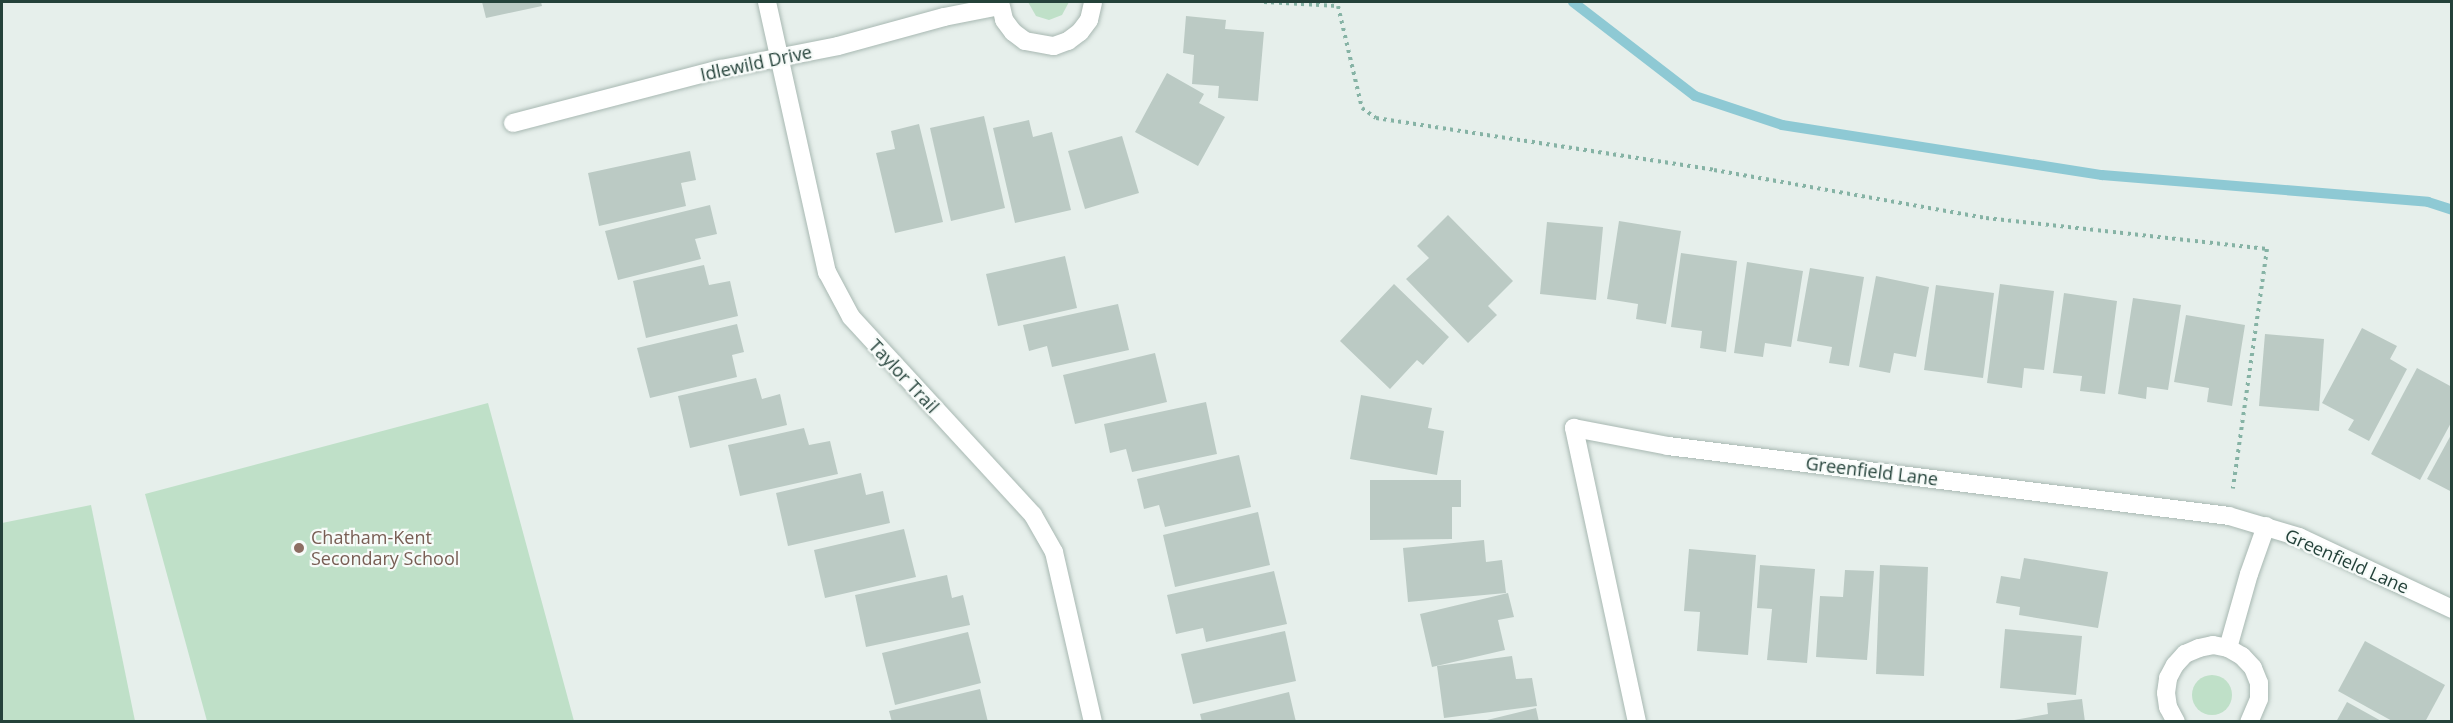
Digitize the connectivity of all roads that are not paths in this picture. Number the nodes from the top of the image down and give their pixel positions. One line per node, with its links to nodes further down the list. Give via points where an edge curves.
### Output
1 (766, 2): 4 (street, Taylor Trail)
2 (1093, 2): 3 (street, Idlewild Drive, via 1089,21 1080,32 1054,46 1025,41 1013,32 1004,20)
3 (1000, 4): 4 (street, Idlewild Drive, via 837,46)
4 (780, 56): 5 (street, Idlewild Drive); 9 (street, Taylor Trail, via 827,272 850,317 1033,515 1054,552)
5 (513, 123)
6 (2266, 526): 7 (street, Greenfield Lane, via 2333,552); 8 (street); 10 (street, Greenfield Lane, via 2229,516 1668,446 1574,428)
7 (2451, 609)
8 (2228, 648): 11 (street, via 2199,648 2185,654 2175,665 2166,693); 12 (street, via 2253,668 2259,683 2259,699)
9 (1093, 722)
10 (1637, 722)
11 (2176, 722)
12 (2249, 722)

